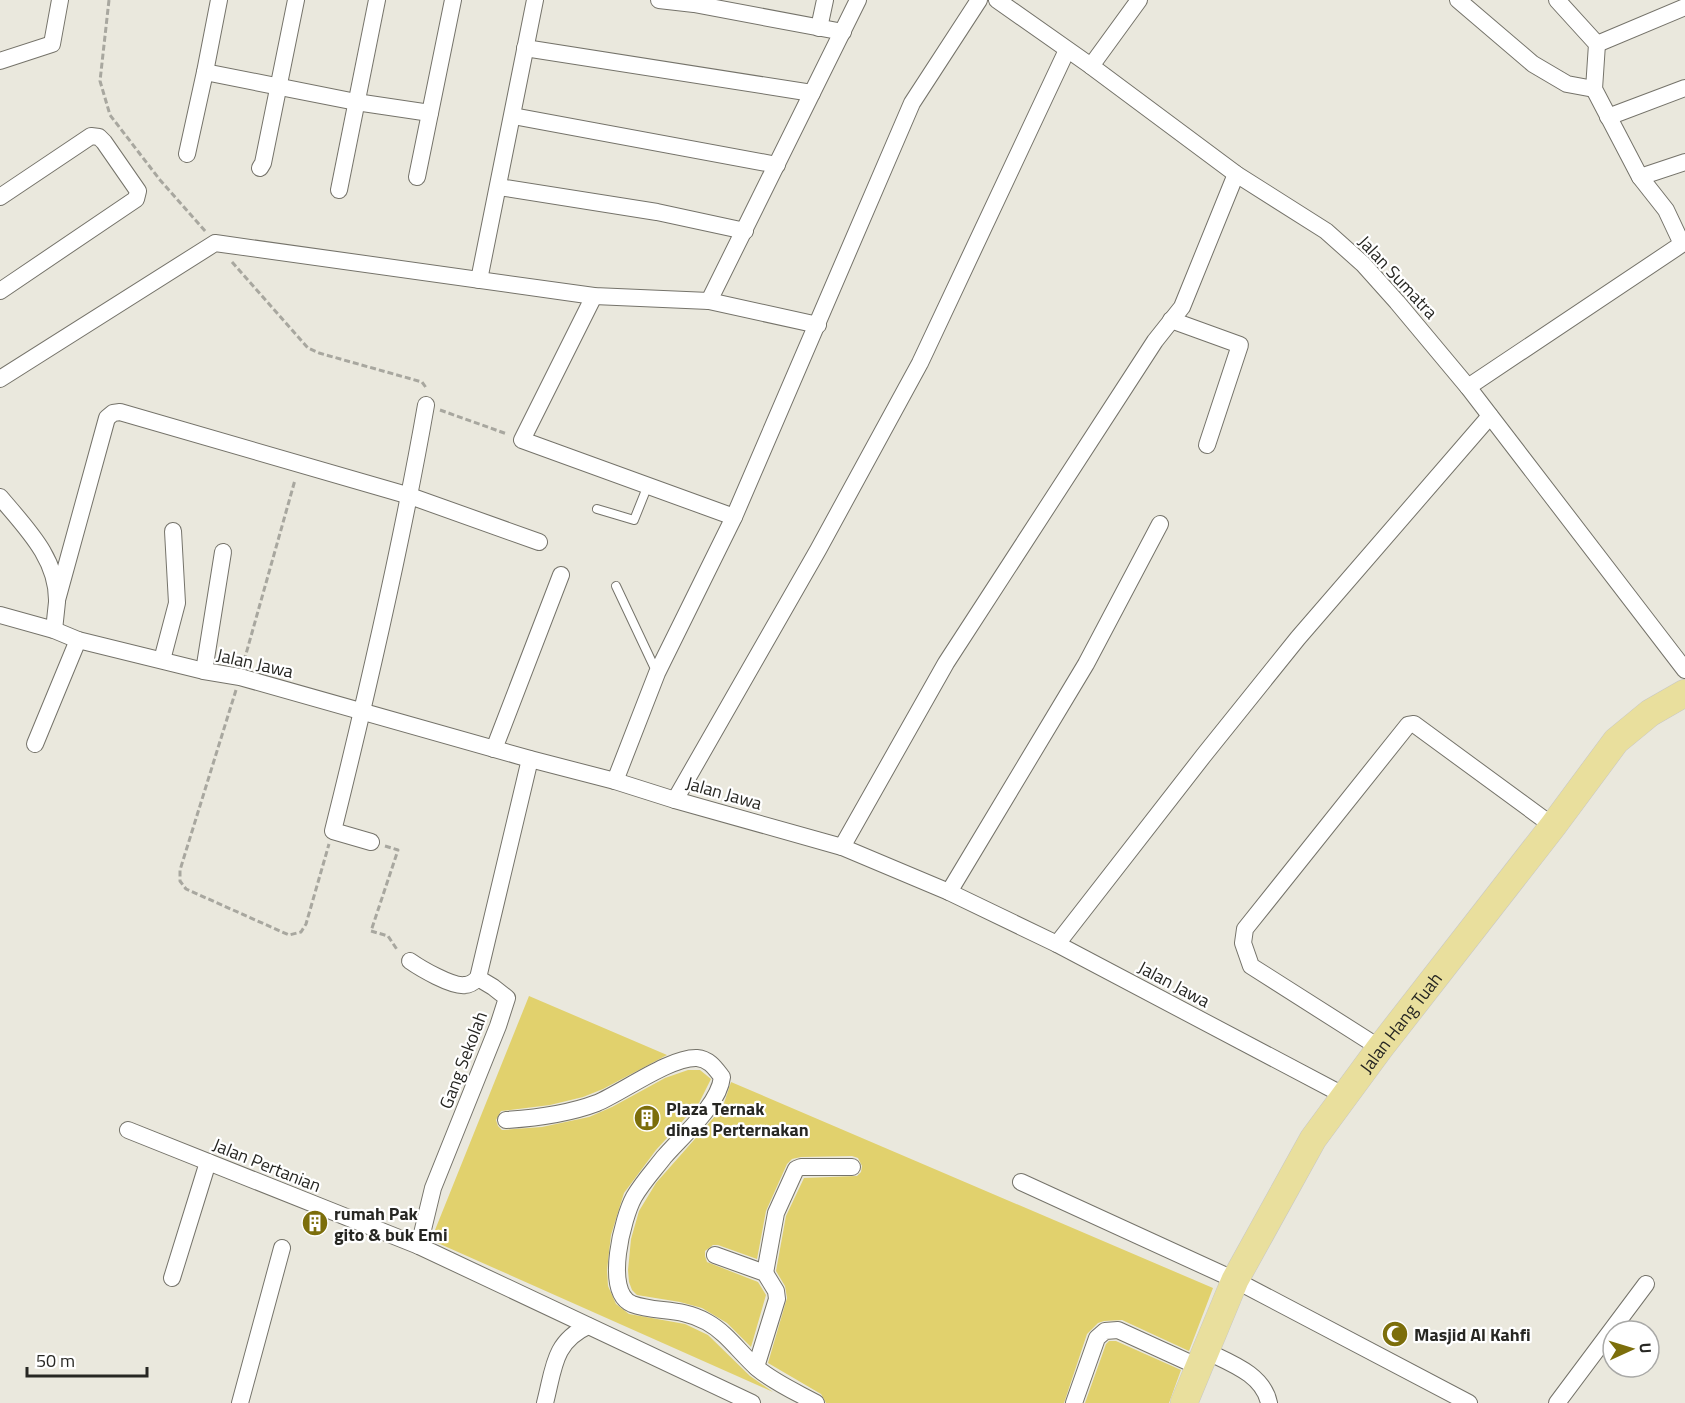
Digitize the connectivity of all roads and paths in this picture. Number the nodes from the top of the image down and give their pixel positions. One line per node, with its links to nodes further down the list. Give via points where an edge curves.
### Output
1 (60, 0): 24 (street, via 52,44)
2 (109, 0): 46 (path, via 100,81 111,115)
3 (219, 0): 26 (street)
4 (296, 0): 27 (street)
5 (377, 0): 31 (street)
6 (453, 0): 32 (street)
7 (535, 0): 22 (street)
8 (659, 0): 16 (street)
9 (825, 0): 19 (street)
10 (858, 0): 20 (street)
11 (979, 0): 53 (street, via 912,103)
12 (997, 0): 23 (street, Jalan Sumatra)
13 (1139, 0): 25 (street)
14 (1458, 0): 29 (street, via 1533,64 1567,84)
15 (1557, 0): 21 (street)
16 (680, 2): 18 (street)
17 (1685, 7): 21 (street)
18 (749, 8): 19 (street)
19 (819, 28): 20 (street)
20 (843, 32): 30 (street)
21 (1597, 44): 29 (street)
22 (525, 48): 30 (street); 33 (street)
23 (1067, 50): 25 (street, Jalan Sumatra); 87 (street, via 920,363)
24 (0, 61)
25 (1091, 66): 39 (street, Jalan Sumatra)
26 (206, 72): 27 (street); 35 (street)
27 (280, 87): 31 (street); 38 (street)
28 (1685, 88): 34 (street)
29 (1594, 89): 34 (street)
30 (812, 93): 37 (street)
31 (356, 102): 32 (street); 43 (street)
32 (430, 113): 40 (street)
33 (513, 116): 37 (street); 42 (street)
34 (1608, 117): 41 (street)
35 (187, 154)
36 (1685, 162): 41 (street)
37 (777, 165): 45 (street)
38 (260, 168)
39 (1236, 174): 52 (street, via 1182,307); 55 (street, Jalan Sumatra, via 1326,231 1348,251)
40 (417, 177)
41 (1640, 177): 47 (street, via 1666,210)
42 (499, 187): 45 (street, via 657,212); 48 (street)
43 (339, 190)
44 (0, 197): 49 (street, via 91,136 104,142 138,191 136,200)
45 (745, 231): 51 (street)
46 (215, 243): 48 (street); 54 (street); 56 (path, via 308,348 422,382 429,397)
47 (1684, 243): 55 (street)
48 (479, 280): 50 (street)
49 (0, 291)
50 (594, 296): 51 (street); 58 (street)
51 (709, 301): 53 (street)
52 (1171, 320): 59 (street, via 1240,345); 91 (street, via 946,663)
53 (818, 325): 65 (street)
54 (0, 379)
55 (1468, 387): 57 (street, Jalan Sumatra)
56 (426, 405): 58 (path); 62 (street)
57 (1490, 416): 77 (street, Jalan Sumatra); 93 (street, via 1298,638)
58 (522, 440): 61 (street)
59 (1207, 445)
60 (300, 464): 62 (street); 72 (street, via 113,413 107,418); 80 (path)
61 (648, 485): 64 (lane, via 634,520); 65 (street)
62 (410, 496): 68 (street); 82 (street)
63 (0, 497): 72 (street, via 47,558)
64 (597, 509)
65 (734, 517): 79 (street)
66 (1160, 524): 92 (street, via 1086,664)
67 (173, 531): 76 (street, via 177,603)
68 (538, 542)
69 (223, 552): 78 (street)
70 (561, 575): 84 (street)
71 (615, 586): 79 (lane)
72 (57, 600): 74 (street)
73 (0, 615): 74 (street, Jalan Jawa)
74 (54, 630): 75 (street, Jalan Jawa)
75 (78, 640): 76 (street, Jalan Jawa); 83 (street)
76 (162, 660): 78 (street, Jalan Jawa)
77 (1685, 670)
78 (204, 671): 80 (street, Jalan Jawa)
79 (657, 673): 86 (street)
80 (240, 677): 82 (street, Jalan Jawa); 89 (path, via 180,870 180,881 186,889 289,934 301,932)
81 (1685, 693): 88 (main road, Jalan Hang Tuah, via 1650,713 1616,741)
82 (363, 711): 84 (street, Jalan Jawa); 89 (street)
83 (35, 744)
84 (494, 749): 85 (street, Jalan Jawa)
85 (530, 759): 86 (street, Jalan Jawa); 95 (street)
86 (615, 781): 87 (street, Jalan Jawa)
87 (675, 800): 91 (street, Jalan Jawa)
88 (1553, 826): 96 (main road, Jalan Hang Tuah); 96 (street, via 1414,724 1408,725 1245,929 1243,943 1251,966)
89 (333, 831): 90 (street)
90 (371, 842): 94 (path, via 398,850 371,931 388,936)
91 (842, 847): 92 (street, Jalan Jawa)
92 (949, 892): 93 (street, Jalan Jawa)
93 (1057, 944): 97 (street, Jalan Jawa)
94 (410, 961): 95 (street, via 461,986)
95 (478, 978): 103 (street, Gang Sekolah, via 507,998 433,1188)
96 (1380, 1048): 97 (main road, Jalan Hang Tuah)
97 (1345, 1096): 108 (main road, Jalan Hang Tuah, via 1313,1139)
98 (506, 1120): 112 (street, via 542,1118 589,1106 650,1074 695,1058 714,1067 722,1077 716,1098 633,1198 618,1247 620,1288 624,1298 633,1304 694,1315 709,1323)
99 (128, 1130): 100 (street, Jalan Pertanian)
100 (208, 1162): 103 (street, Jalan Pertanian); 107 (street)
101 (852, 1167): 106 (street, via 796,1169 776,1213)
102 (1021, 1182): 108 (street)
103 (419, 1246): 110 (street, Jalan Pertanian)
104 (282, 1248): 114 (street)
105 (715, 1256): 106 (street)
106 (765, 1273): 112 (street, via 777,1299)
107 (172, 1278)
108 (1235, 1280): 111 (main road, Jalan Hang Tuah); 121 (street)
109 (1646, 1284): 122 (street)
110 (588, 1326): 113 (street, Jalan Pertanian); 115 (street, via 573,1333 558,1351)
111 (1203, 1359): 118 (street, via 1118,1330 1105,1331 1097,1338); 119 (main road, Jalan Hang Tuah); 120 (street, via 1248,1372 1267,1392)
112 (756, 1367): 117 (street, via 773,1381)
113 (733, 1399): 116 (street, Jalan Pertanian)
114 (240, 1403)
115 (545, 1403)
116 (752, 1403)
117 (816, 1403)
118 (1074, 1403)
119 (1184, 1403)
120 (1269, 1403)
121 (1469, 1403)
122 (1557, 1403)

